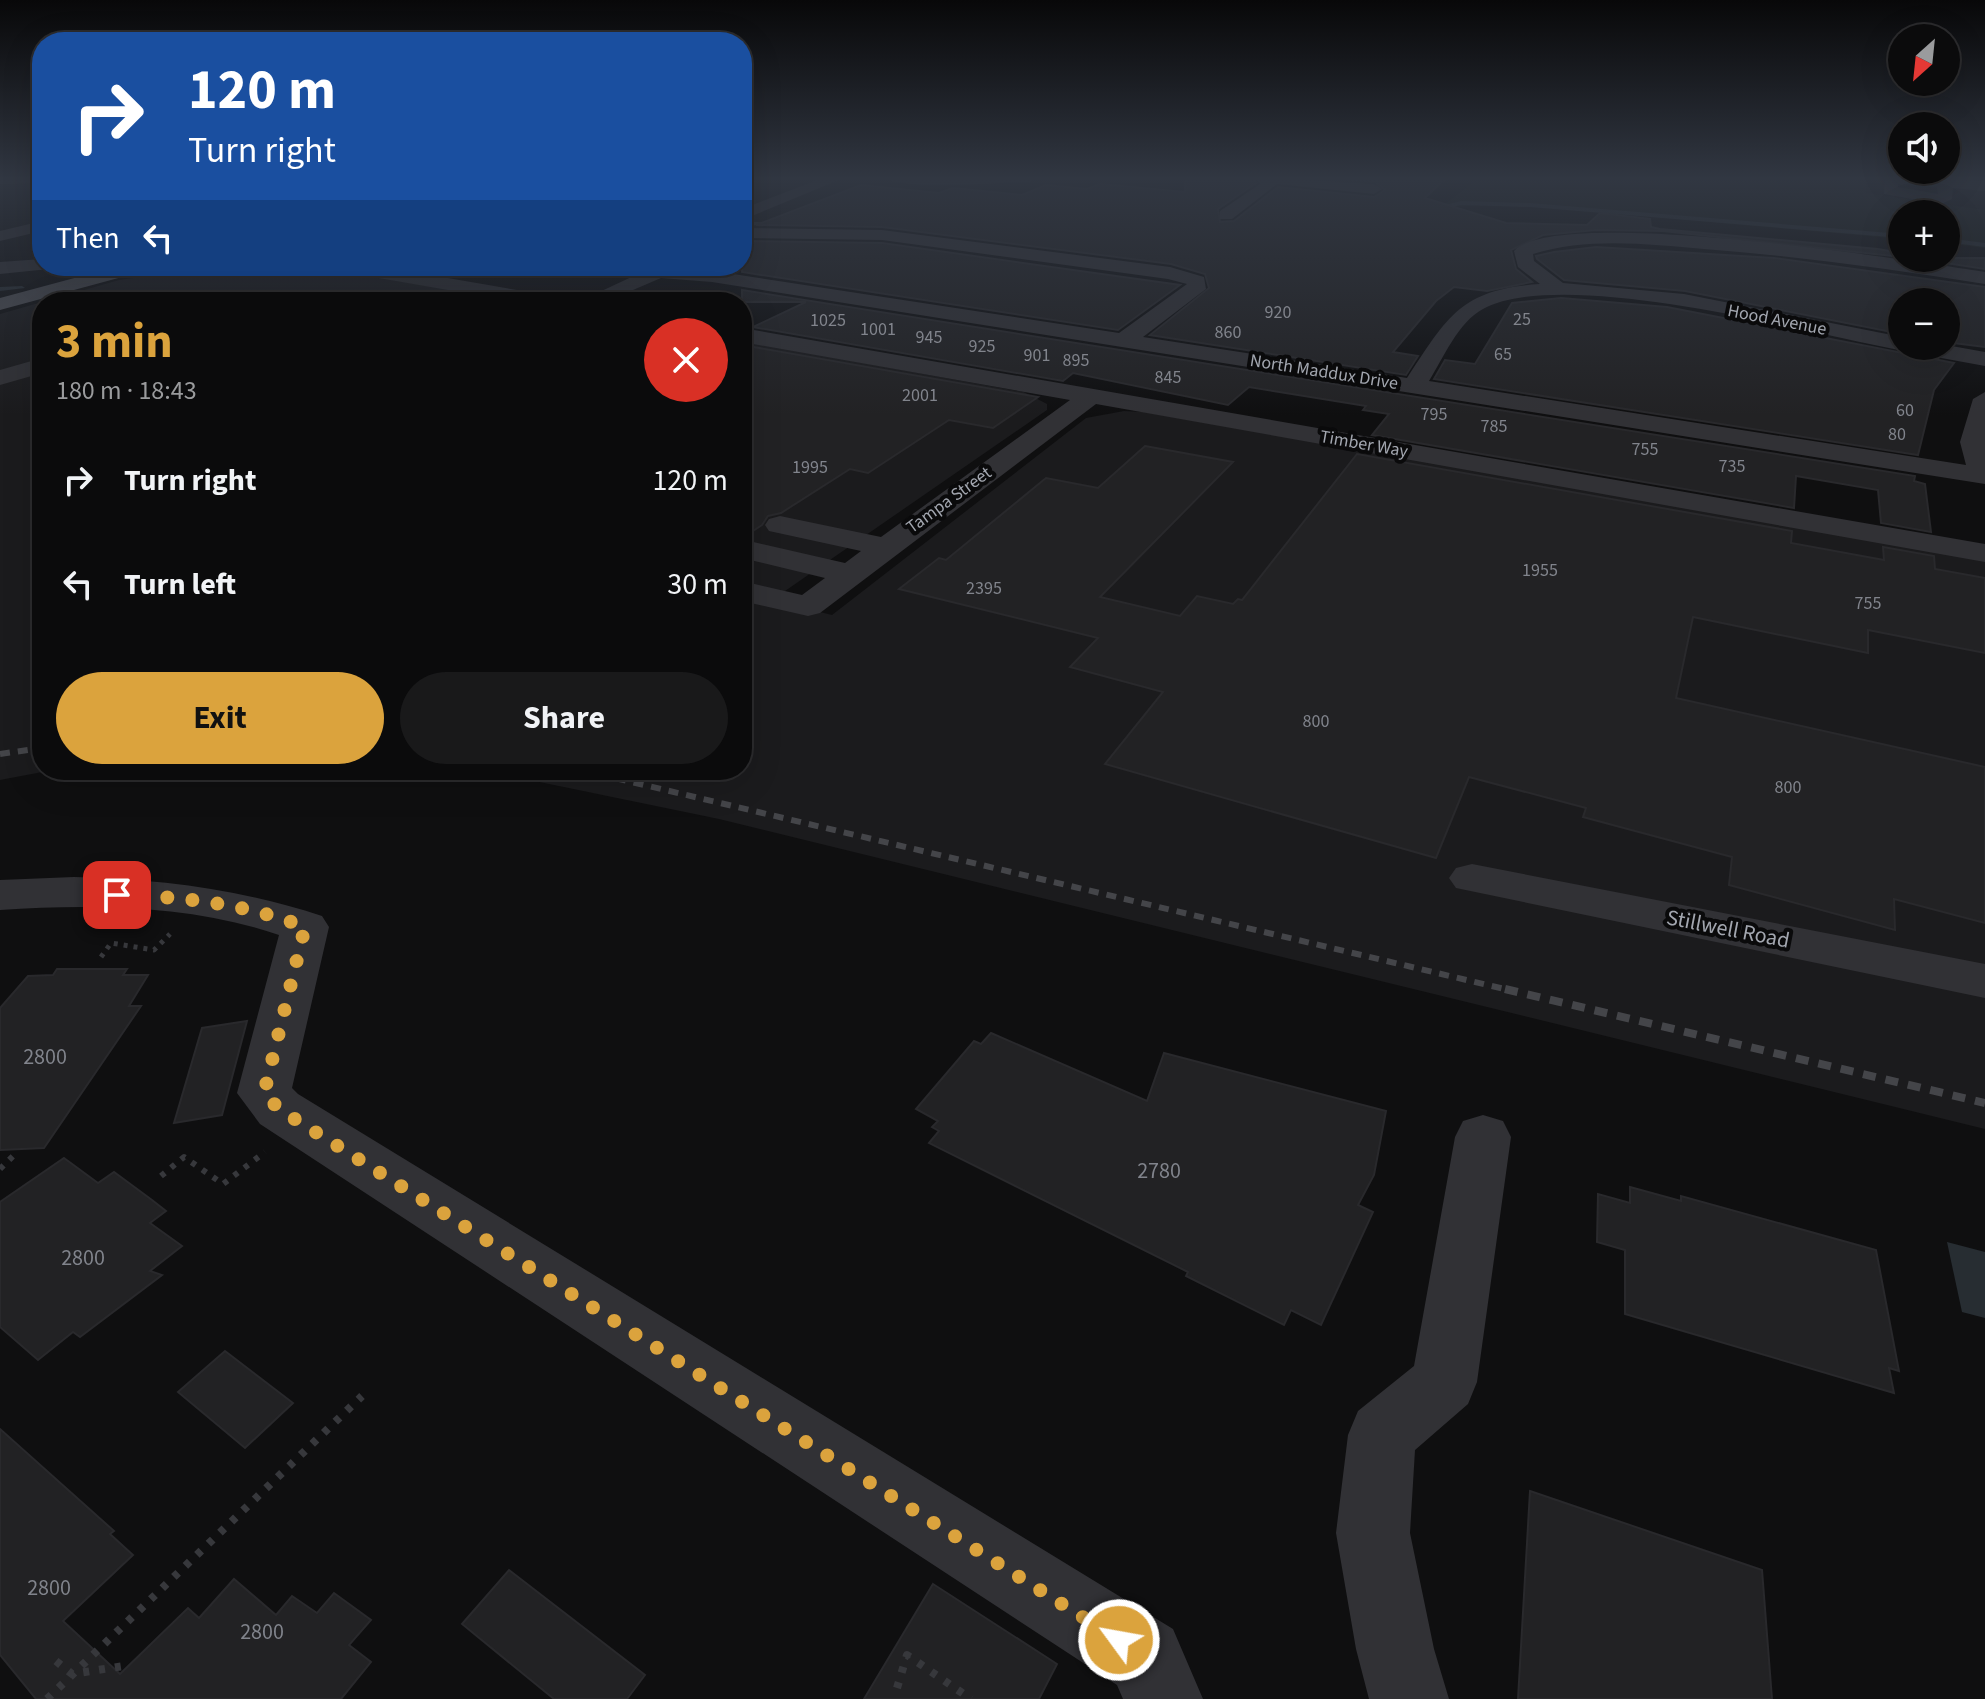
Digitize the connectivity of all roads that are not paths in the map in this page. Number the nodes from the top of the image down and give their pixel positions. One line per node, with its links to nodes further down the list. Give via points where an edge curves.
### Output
1 (1043, 256): 18 (street, via 1197,281 1189,295)
2 (1524, 256): 11 (street, via 1525,263)
3 (1817, 256): 10 (street)
4 (32, 266): 5 (street)
5 (0, 268)
6 (104, 276): 12 (main road)
7 (402, 276): 13 (street)
8 (649, 276): 14 (street)
9 (714, 276): 18 (street, North Maddux Drive)
10 (1985, 278)
11 (1557, 288): 19 (street, Hood Avenue, via 1642,295); 24 (street, Hood Avenue, via 1476,304)
12 (45, 292)
13 (494, 292)
14 (612, 292)
15 (32, 295): 16 (main road)
16 (0, 304)
17 (752, 337): 25 (street, Timber Way)
18 (1123, 341): 24 (street, North Maddux Drive)
19 (1888, 341)
20 (1960, 354): 21 (street)
21 (1985, 359)
22 (32, 368): 23 (street)
23 (0, 378)
24 (1414, 386): 27 (street, North Maddux Drive)
25 (1091, 396): 29 (street, Tampa Street); 31 (street, Timber Way)
26 (1985, 399): 27 (street, via 1973,442)
27 (1984, 476)
28 (780, 525): 29 (street)
29 (885, 547): 32 (street, Tampa Street)
30 (752, 551): 32 (street)
31 (1985, 553)
32 (849, 574): 33 (street, Tampa Street, via 808,606)
33 (752, 593)
34 (1472, 878): 36 (street, Stillwell Road)
35 (0, 895): 38 (street, via 171,896 305,927 264,1093 279,1109 1145,1657)
36 (1985, 981)
37 (1483, 1137): 39 (street, via 1444,1382 1382,1435 1373,1533)
38 (1163, 1699)
39 (1409, 1699)

